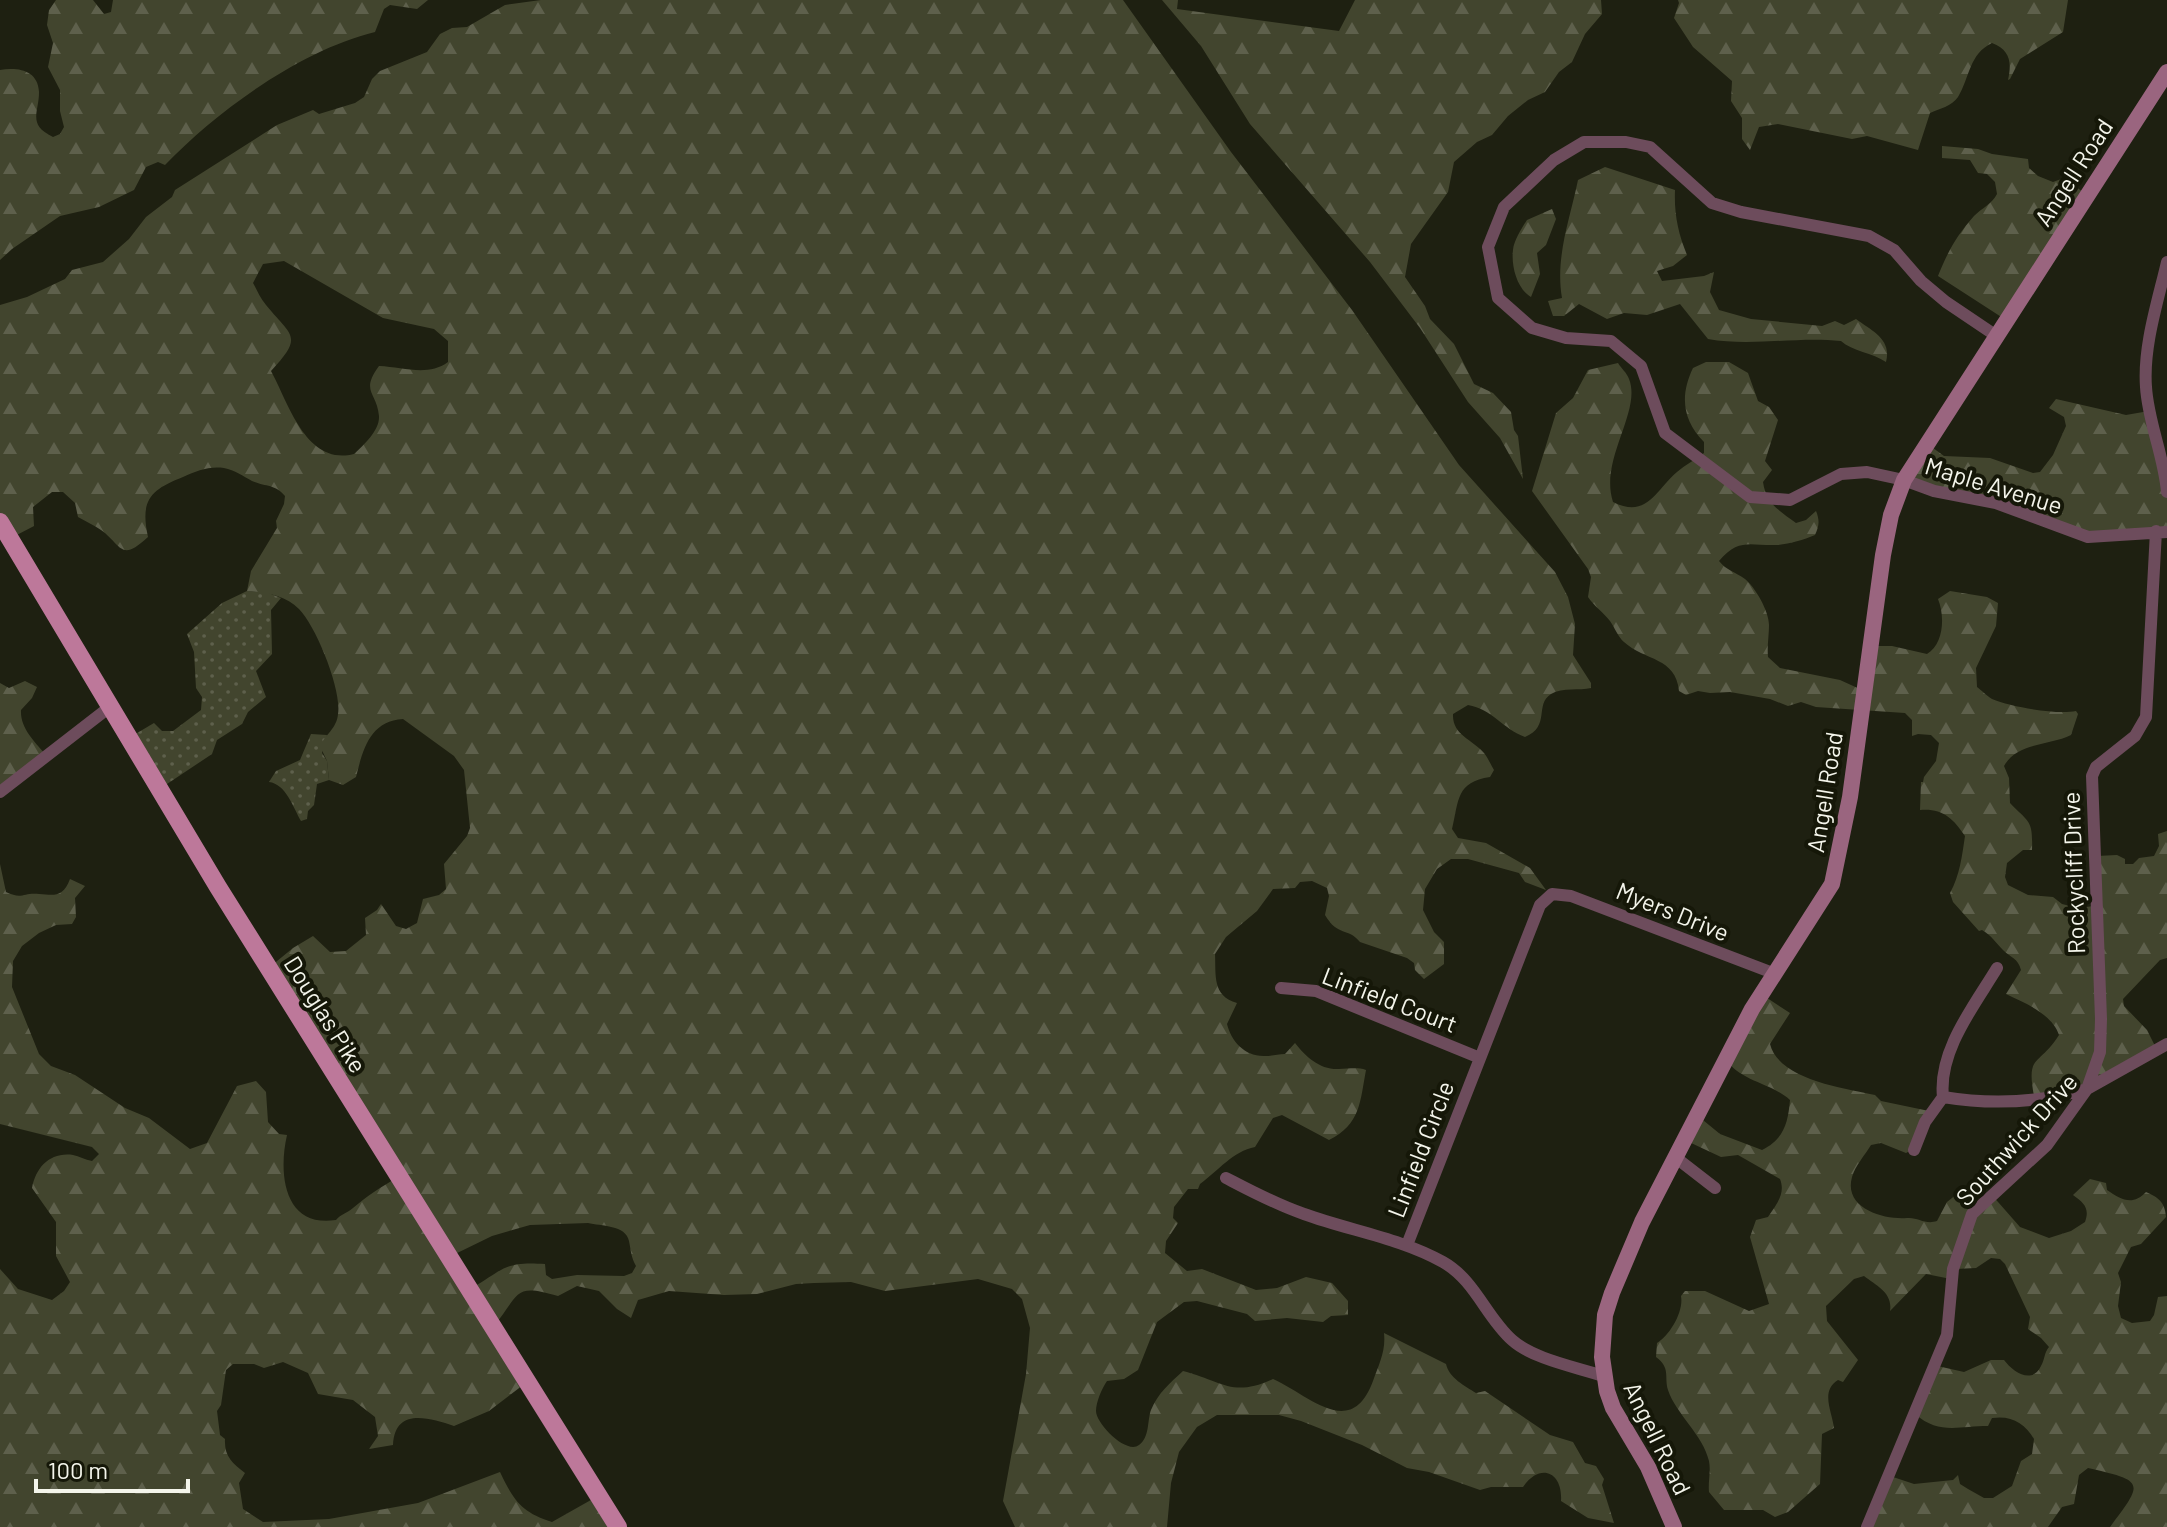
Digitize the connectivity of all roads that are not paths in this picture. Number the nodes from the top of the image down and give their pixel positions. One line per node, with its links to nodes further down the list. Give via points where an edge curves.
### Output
1 (2166, 78): 3 (street, Angell Road)
2 (2167, 262): 5 (street, via 2146,388)
3 (1995, 335): 4 (street, Angell Road); 4 (street, Maple Avenue, via 1921,281 1894,250 1869,236 1712,203 1650,147 1584,142 1554,160 1504,207 1488,247 1498,298 1532,328 1566,338 1611,341 1641,366 1665,433 1750,497 1790,500 1841,474 1867,472)
4 (1904, 480): 7 (street, Maple Avenue, via 1996,503 2088,537); 12 (street, Angell Road, via 1883,555 1850,797 1832,884)
5 (2167, 492)
6 (0, 522): 8 (main road, Douglas Pike)
7 (2162, 532): 16 (street, Rockycliff Drive, via 2153,549 2146,717 2135,736 2092,776 2101,1019 2100,1052)
8 (111, 706): 9 (street); 24 (main road, Douglas Pike, via 218,887)
9 (0, 792)
10 (1555, 894): 12 (street, Myers Drive, via 1591,902); 15 (street, Linfield Circle, via 1540,905)
11 (1997, 968): 17 (street, via 1951,1050)
12 (1773, 973): 19 (street, Angell Road)
13 (1281, 988): 15 (street, Linfield Court, via 1316,991)
14 (2167, 1044): 16 (street, Southwick Drive)
15 (1480, 1058): 22 (street, Linfield Circle)
16 (2087, 1089): 17 (street, via 1996,1104); 26 (street, Southwick Drive, via 2047,1145 1972,1214 1953,1269 1947,1335)
17 (1943, 1097): 18 (street)
18 (1914, 1150)
19 (1675, 1157): 21 (street); 23 (street, Angell Road, via 1612,1293 1602,1340)
20 (1226, 1178): 22 (street, via 1305,1215)
21 (1715, 1188)
22 (1407, 1245): 23 (street, Linfield Circle, via 1462,1277 1516,1344)
23 (1603, 1376): 25 (street, Angell Road, via 1613,1408 1648,1467)
24 (618, 1527)
25 (1674, 1527)
26 (1867, 1527)

